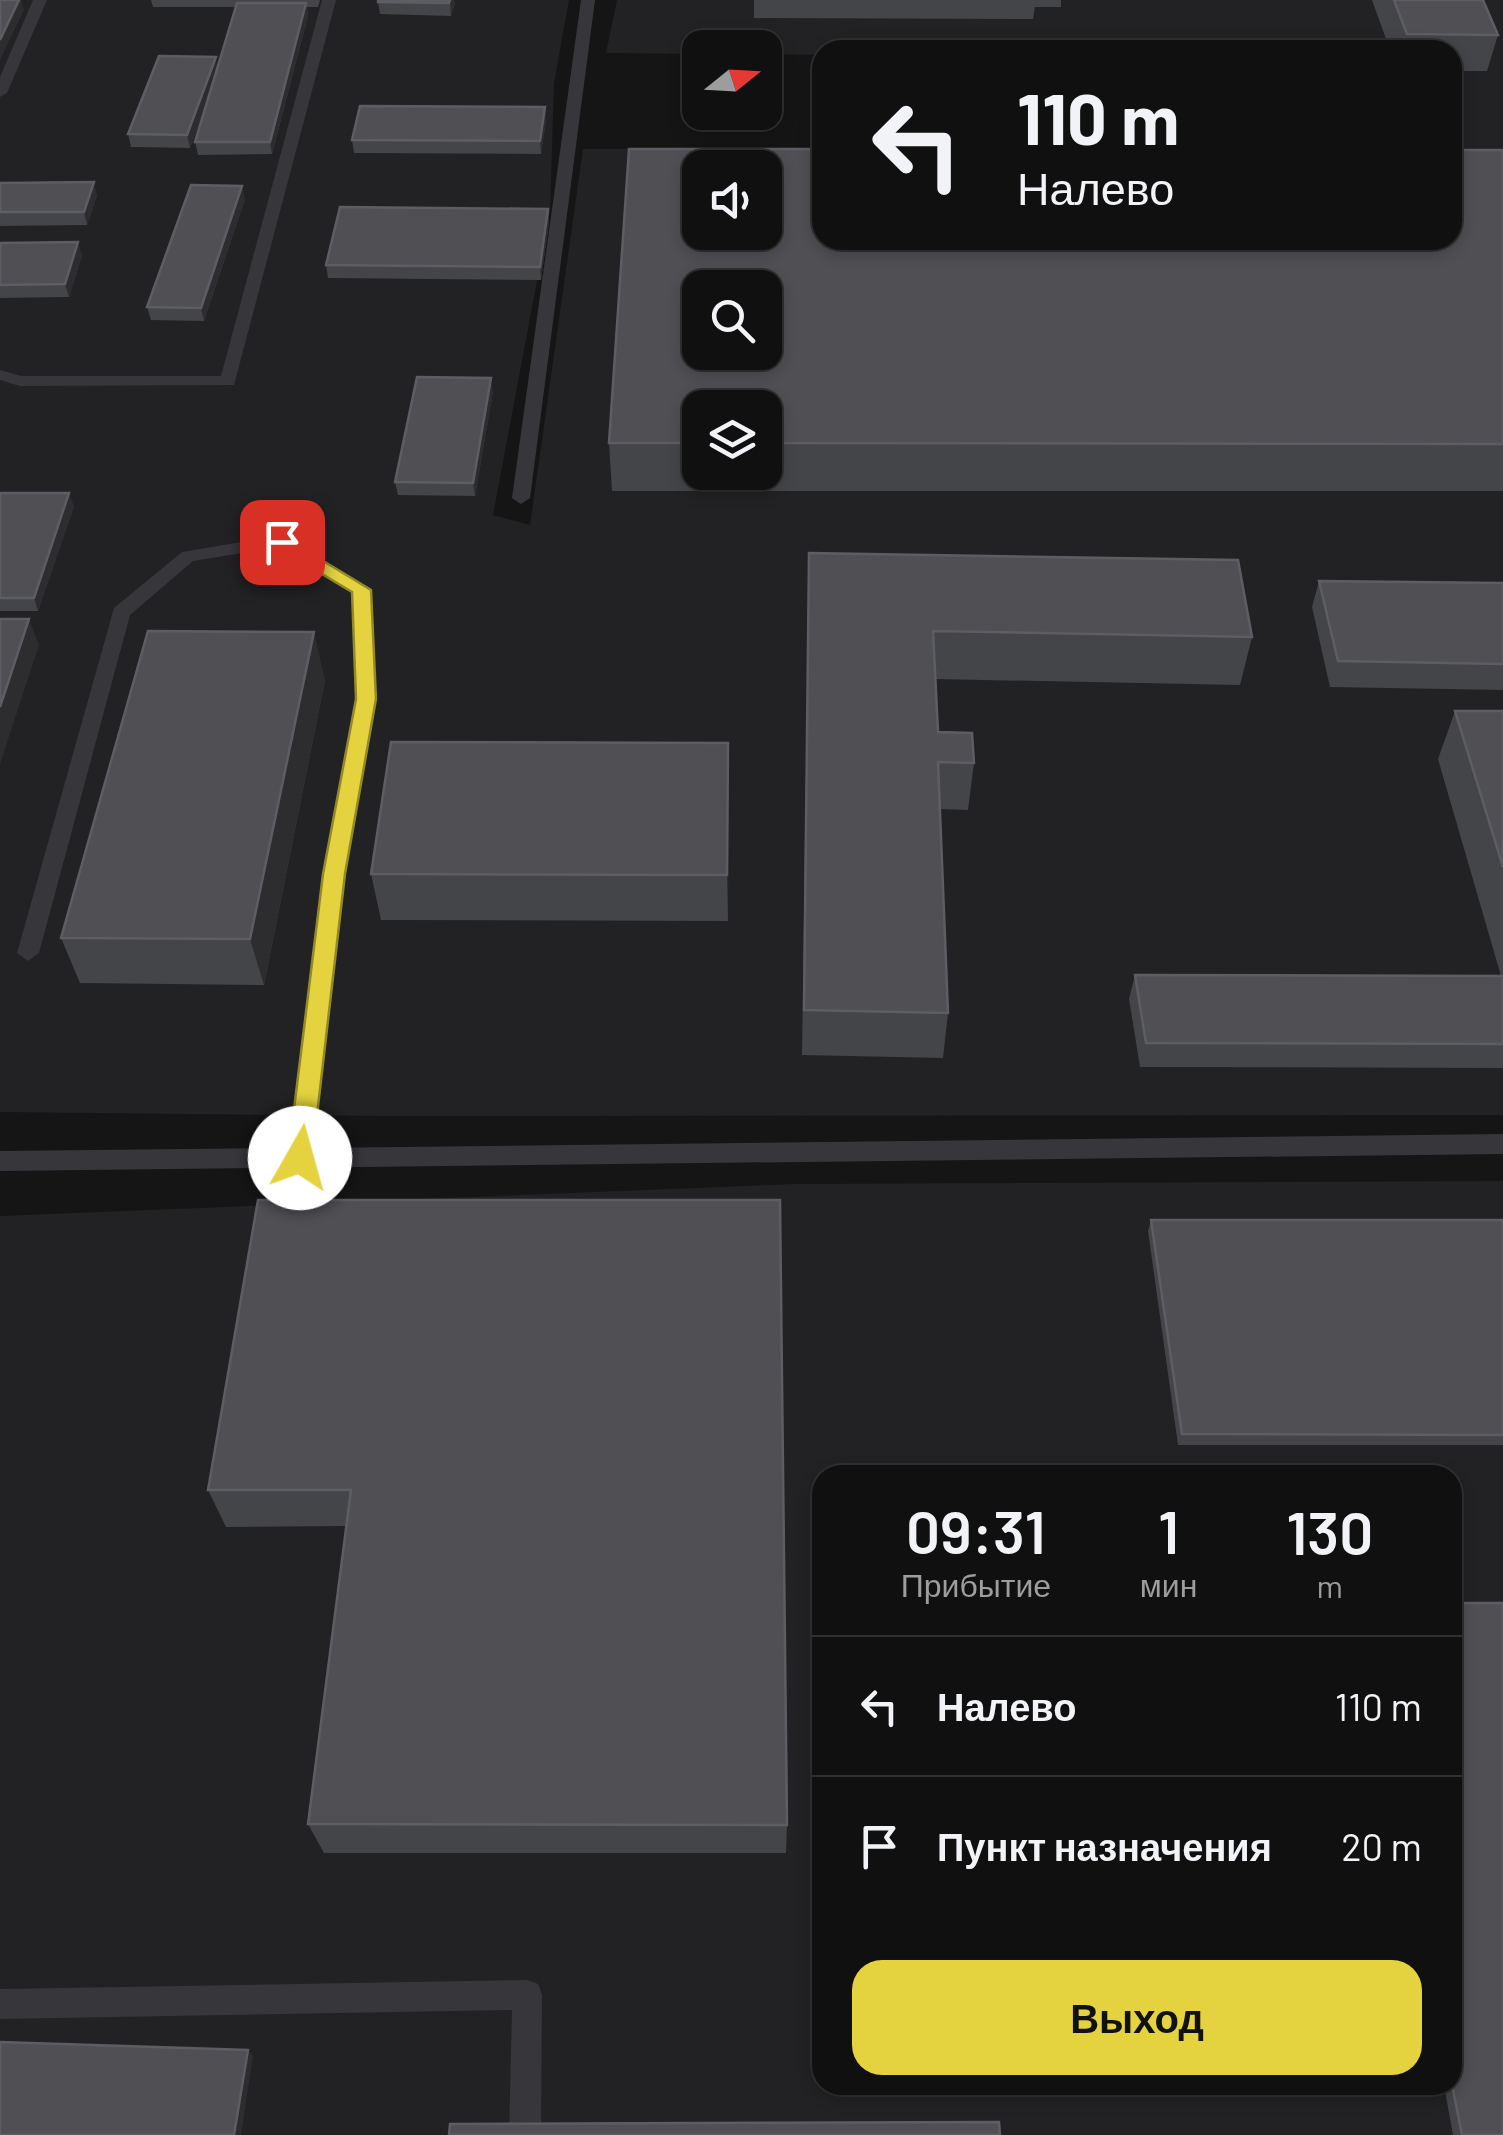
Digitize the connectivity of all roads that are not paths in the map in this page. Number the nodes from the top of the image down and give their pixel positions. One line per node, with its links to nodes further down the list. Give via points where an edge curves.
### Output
1 (40, 0): 4 (lane)
2 (329, 0): 5 (lane, via 228,381 20,381)
3 (588, 0): 6 (lane)
4 (0, 93)
5 (0, 375)
6 (522, 498)
7 (28, 953): 9 (lane, via 122,612 188,556 282,542 362,590 366,699 334,874)
8 (1503, 1144): 9 (lane)
9 (300, 1158): 10 (lane)
10 (0, 1161)
11 (0, 2004): 12 (lane, via 527,1994)
12 (525, 2135)

